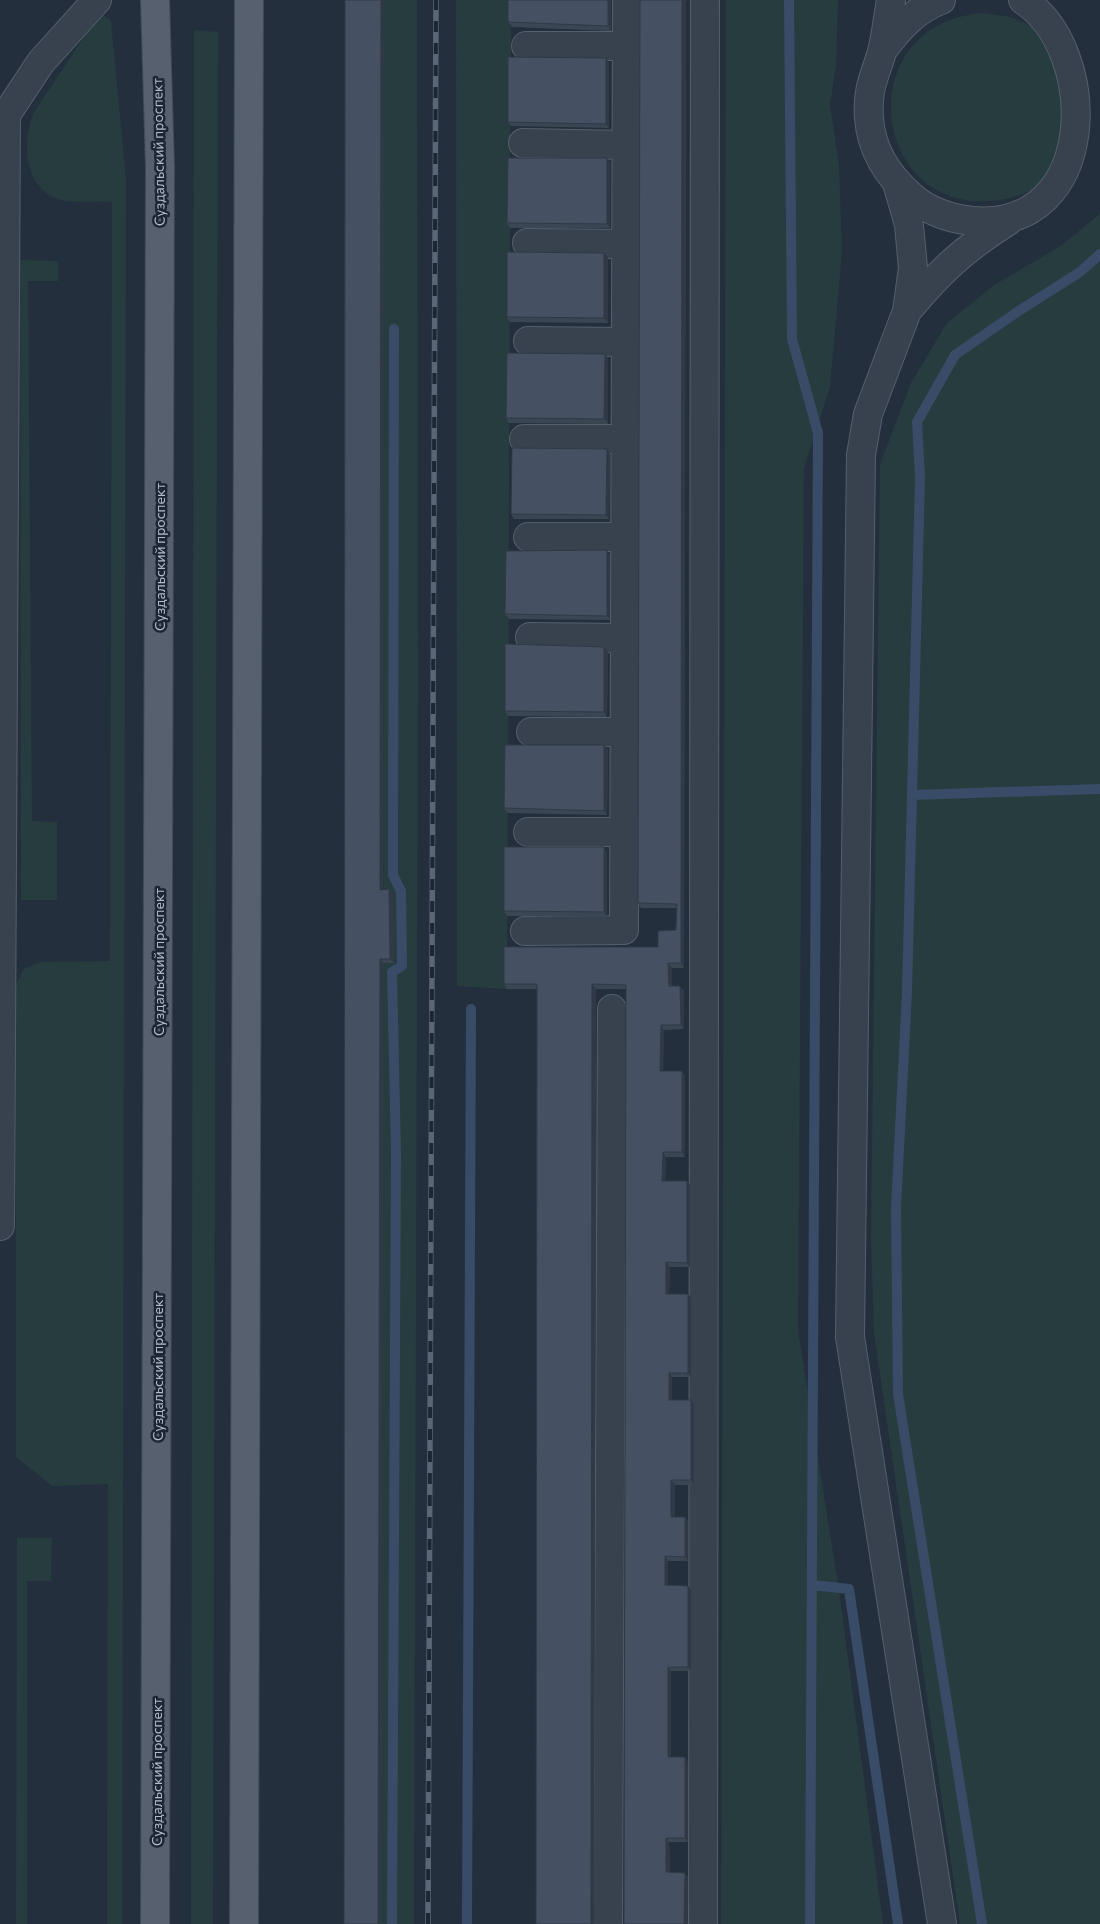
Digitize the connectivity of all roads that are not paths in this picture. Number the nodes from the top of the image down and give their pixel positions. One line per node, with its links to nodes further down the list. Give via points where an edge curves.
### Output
1 (97, 0): 13 (street, via 41,62)
2 (155, 0): 37 (main road, Суздальский проспект, via 160,167)
3 (249, 0): 38 (main road)
4 (627, 0): 10 (street)
5 (705, 0): 40 (street)
6 (891, 0): 11 (street)
7 (941, 0): 11 (street, via 916,13 896,31)
8 (1023, 0): 12 (street, via 1053,17 1081,48 1096,88)
9 (526, 46): 10 (street)
10 (627, 46): 15 (street)
11 (882, 52): 16 (street, via 868,97 869,120 874,143)
12 (1099, 109): 17 (street, via 1089,150 1070,180 1050,200)
13 (3, 115): 35 (street)
14 (523, 143): 15 (street)
15 (626, 145): 19 (street)
16 (896, 183): 17 (street, via 915,200 953,218 986,222); 20 (street, via 909,224 912,259)
17 (1011, 218): 20 (street, via 972,244 937,274)
18 (527, 243): 19 (street)
19 (626, 244): 22 (street)
20 (907, 310): 41 (street, via 868,414 861,455 850,1337)
21 (528, 341): 22 (street)
22 (626, 342): 24 (street)
23 (524, 439): 24 (street)
24 (625, 439): 26 (street)
25 (528, 537): 26 (street)
26 (625, 537): 28 (street)
27 (530, 637): 28 (street)
28 (624, 638): 30 (street)
29 (531, 732): 30 (street)
30 (624, 732): 32 (street)
31 (528, 832): 32 (street)
32 (624, 832): 33 (street, via 624,930)
33 (525, 931)
34 (612, 1009): 39 (street)
35 (0, 1193): 36 (street)
36 (0, 1226)
37 (155, 1924)
38 (244, 1924)
39 (608, 1924)
40 (703, 1924)
41 (942, 1924)

